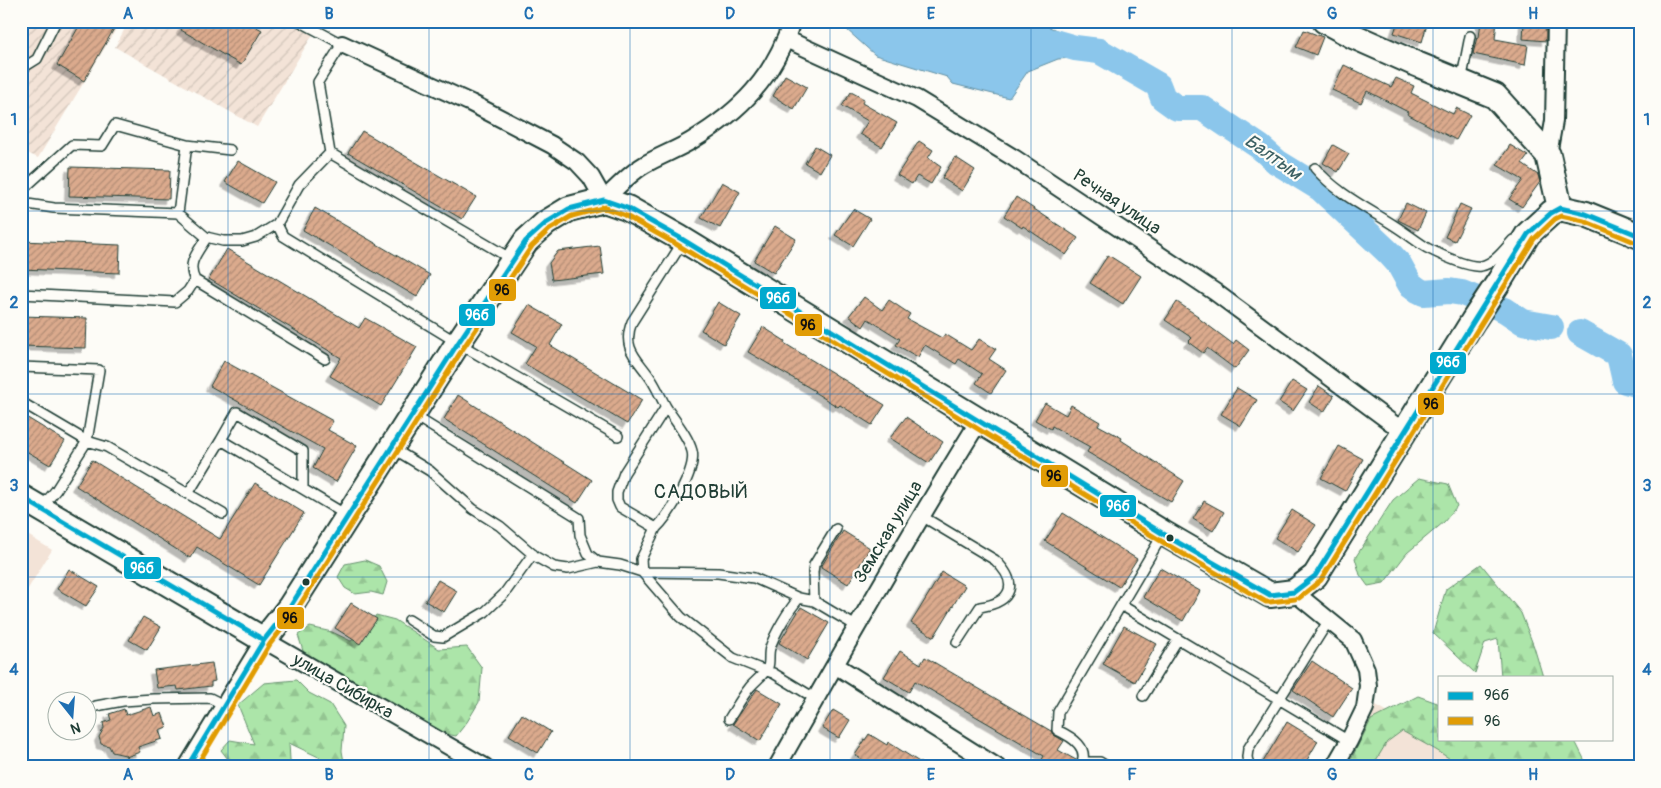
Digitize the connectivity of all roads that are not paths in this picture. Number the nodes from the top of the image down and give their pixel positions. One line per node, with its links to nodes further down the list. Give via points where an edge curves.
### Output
1 (56, 21): 9 (lane, via 37,60)
2 (299, 21): 8 (lane)
3 (792, 21): 7 (street)
4 (1325, 21): 10 (street)
5 (1556, 21): 14 (street, via 1554,121)
6 (1470, 36): 10 (lane)
7 (786, 39): 17 (street, via 765,79 751,96 692,140 642,166); 36 (street, Речная улица, via 917,98 1014,158 1215,292)
8 (342, 44): 13 (lane, via 318,82); 17 (street, via 552,145 577,162 591,177)
9 (21, 69)
10 (1461, 82): 14 (street, via 1495,96)
11 (188, 145): 12 (lane); 16 (lane, via 115,126 102,146 72,144); 20 (lane)
12 (230, 150)
13 (330, 152): 21 (lane, via 299,185); 26 (lane)
14 (1548, 155): 19 (street)
15 (1315, 168): 22 (lane, via 1337,188 1426,247 1469,265 1491,262 1515,238)
16 (21, 191)
17 (604, 200): 25 (street, via 627,208); 26 (street, via 569,209 546,223 526,241)
18 (21, 203): 20 (lane, via 54,208)
19 (1560, 208): 22 (street); 23 (street, via 1586,214)
20 (178, 213): 24 (lane)
21 (277, 224): 24 (lane, via 256,237 242,241); 29 (lane, via 283,236)
22 (1528, 234): 36 (street)
23 (1640, 236)
24 (207, 237): 27 (lane, via 191,263 190,271)
25 (684, 240): 33 (lane, via 632,322 628,340 631,352); 35 (street)
26 (513, 260): 29 (street)
27 (195, 280): 28 (lane, via 175,302); 30 (lane)
28 (21, 294)
29 (458, 343): 34 (street); 37 (lane)
30 (325, 359)
31 (21, 367): 39 (lane, via 99,370)
32 (21, 402): 39 (lane)
33 (666, 407): 47 (lane, via 692,451 693,460 671,508); 47 (lane, via 624,473 617,492 620,507)
34 (413, 415): 40 (street); 51 (lane, via 579,518 580,535 588,554)
35 (978, 421): 45 (street, Земская улица); 49 (street)
36 (1404, 432): 53 (street, via 1315,576)
37 (618, 436)
38 (221, 440): 41 (lane); 41 (lane, via 237,412 303,451); 42 (lane)
39 (87, 441): 42 (lane, via 107,447); 43 (lane, via 56,490)
40 (392, 448): 46 (street); 50 (lane, via 430,471)
41 (303, 489): 46 (lane)
42 (188, 494): 44 (lane)
43 (31, 503): 61 (street, улица Сибирка)
44 (222, 514)
45 (920, 515): 59 (street, Земская улица); 62 (lane, via 995,560 1009,580 1009,592 1002,601 980,607)
46 (348, 516): 61 (street, via 290,607)
47 (656, 528): 52 (lane, via 641,559)
48 (836, 529): 55 (lane, via 814,565)
49 (1163, 534): 53 (street, via 1270,595); 56 (lane)
50 (533, 554): 51 (lane, via 554,568 568,569); 57 (lane, via 504,594 485,612 443,637 434,636)
51 (598, 562): 52 (lane)
52 (642, 572): 54 (lane, via 718,573 754,578); 64 (lane, via 680,617 699,633 733,658)
53 (1294, 592): 58 (street)
54 (799, 598): 55 (lane); 64 (lane, via 773,640)
55 (814, 601): 59 (lane)
56 (1121, 605): 60 (lane); 72 (lane, via 1058,712 1057,730 1074,738 1083,749)
57 (409, 620)
58 (1329, 620): 66 (lane); 71 (street, via 1353,640 1366,669 1365,708)
59 (856, 626): 63 (street, Земская улица)
60 (1178, 639): 65 (lane); 66 (lane)
61 (264, 640): 69 (street); 74 (street, улица Сибирка)
62 (957, 642)
63 (835, 665): 67 (street, Земская улица); 76 (street)
64 (765, 670): 67 (lane); 70 (lane)
65 (1143, 696)
66 (1279, 698): 71 (lane); 78 (lane, via 1248,750)
67 (816, 699): 75 (street, Земская улица)
68 (98, 706): 69 (lane, via 123,700 210,698)
69 (224, 706): 73 (street)
70 (729, 719)
71 (1349, 741): 79 (street)
72 (1081, 764): 77 (lane, via 1100,762)
73 (187, 767)
74 (485, 767)
75 (778, 767)
76 (997, 767)
77 (1108, 767)
78 (1249, 767)
79 (1334, 767)

